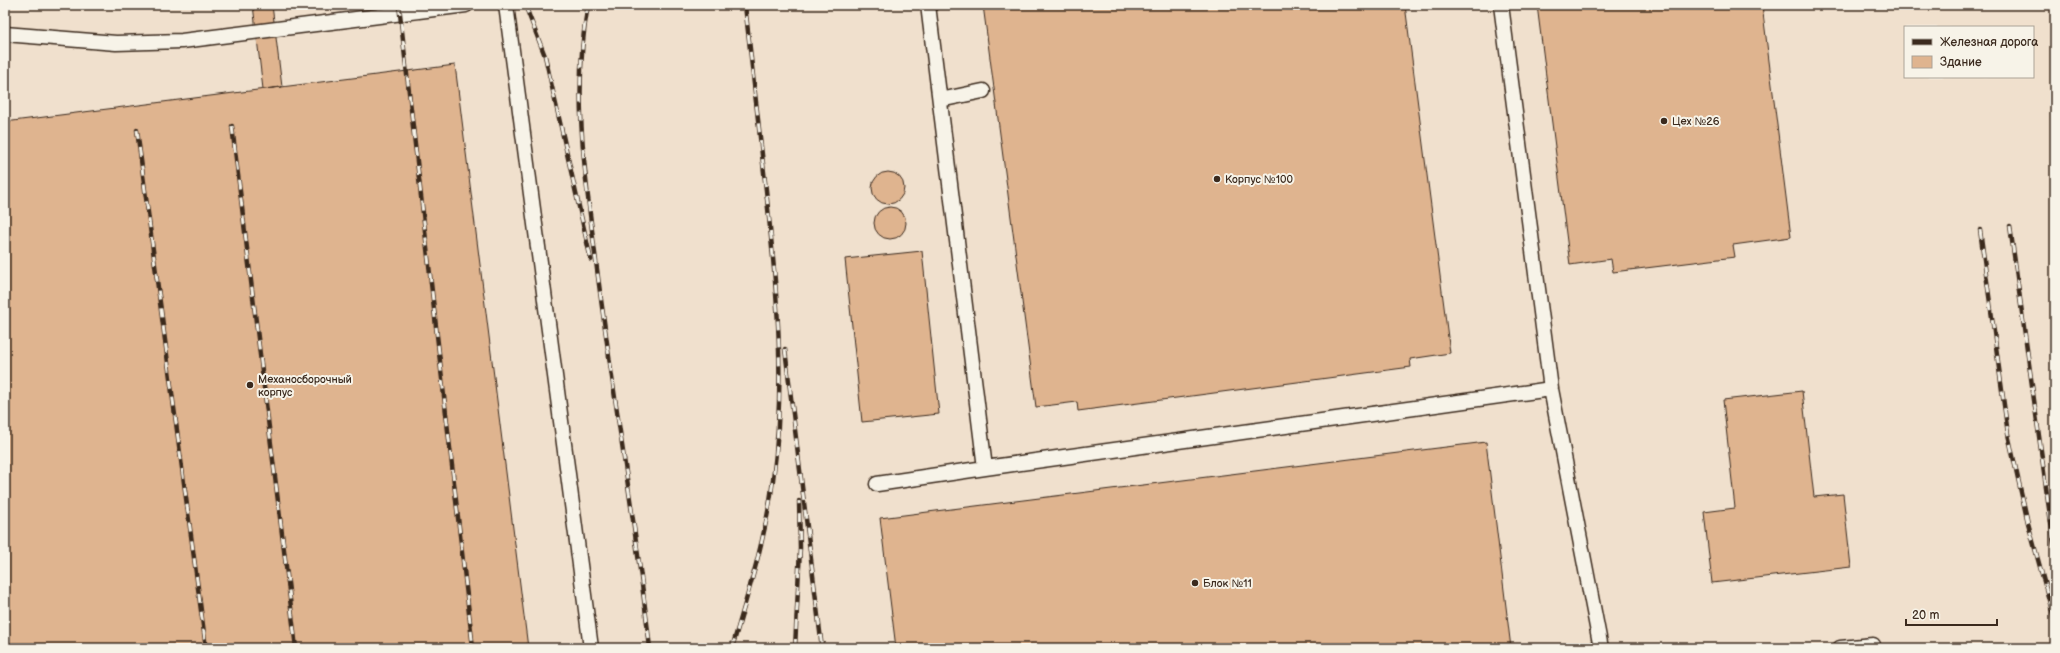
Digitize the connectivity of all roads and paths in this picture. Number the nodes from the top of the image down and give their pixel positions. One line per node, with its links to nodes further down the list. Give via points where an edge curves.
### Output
1 (466, 5): 5 (lane, via 182,41 116,43)
2 (506, 5): 12 (lane)
3 (928, 5): 7 (lane)
4 (1501, 5): 8 (lane)
5 (5, 34)
6 (983, 91): 7 (lane)
7 (940, 100): 9 (lane)
8 (1551, 389): 9 (lane); 13 (lane)
9 (985, 468): 10 (lane)
10 (877, 484)
11 (1873, 645): 14 (lane)
12 (591, 648)
13 (1601, 648)
14 (1840, 648)

